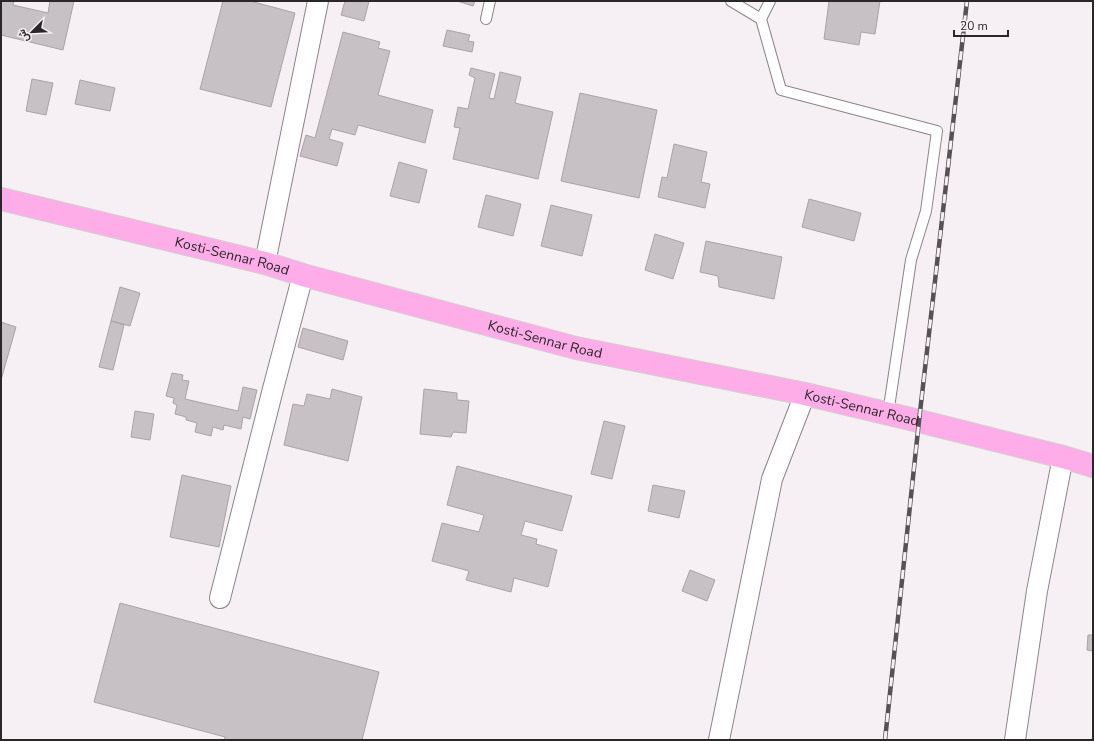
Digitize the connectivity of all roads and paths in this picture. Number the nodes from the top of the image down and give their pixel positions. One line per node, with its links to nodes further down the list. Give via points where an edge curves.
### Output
1 (318, 1): 8 (street)
2 (490, 1): 5 (lane)
3 (731, 1): 6 (lane)
4 (770, 1): 6 (lane)
5 (486, 19)
6 (762, 19): 11 (lane, via 781,90 937,131 926,211 912,260)
7 (1, 199): 8 (highway, Kosti-Sennar Road)
8 (265, 263): 9 (highway, Kosti-Sennar Road)
9 (303, 275): 10 (highway, Kosti-Sennar Road, via 576,348); 14 (street)
10 (805, 394): 11 (highway, Kosti-Sennar Road); 15 (street, via 772,479)
11 (888, 414): 12 (highway, Kosti-Sennar Road)
12 (1063, 457): 13 (highway, Kosti-Sennar Road); 16 (street, via 1037,591)
13 (1093, 466)
14 (220, 598)
15 (719, 740)
16 (1015, 740)

